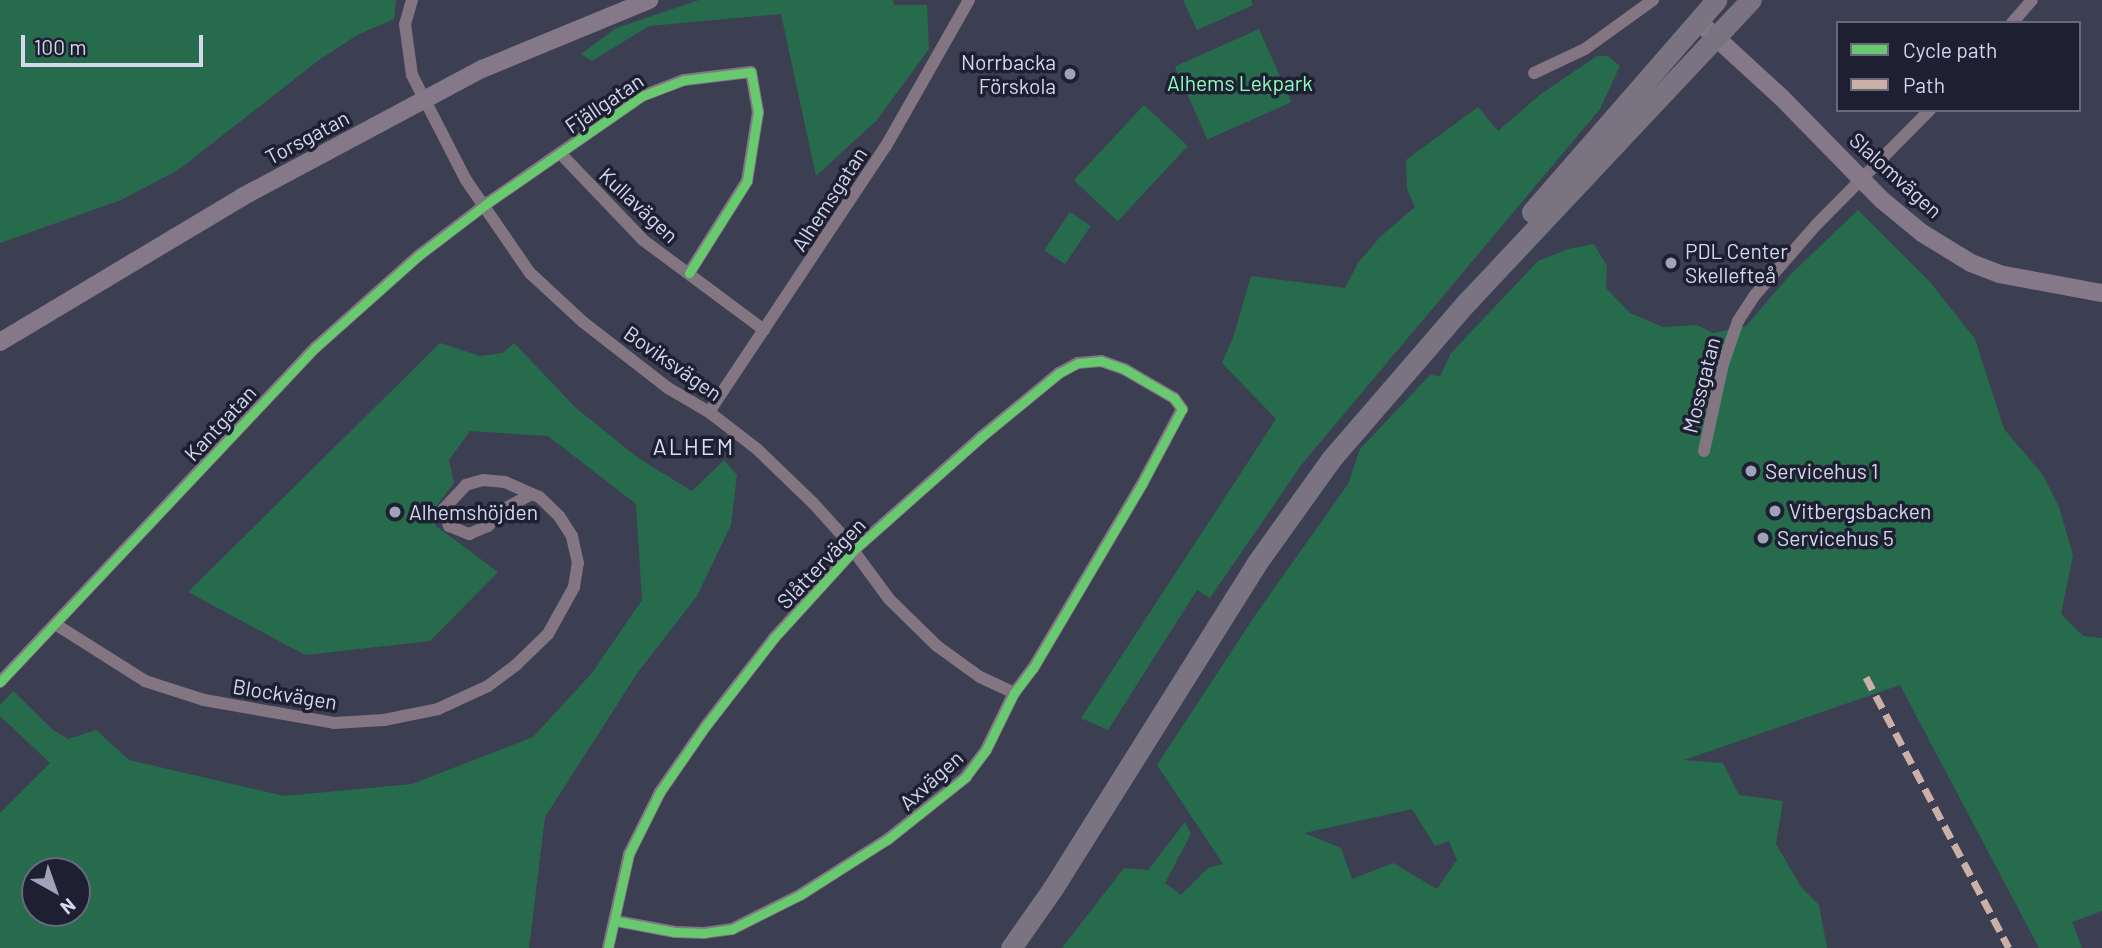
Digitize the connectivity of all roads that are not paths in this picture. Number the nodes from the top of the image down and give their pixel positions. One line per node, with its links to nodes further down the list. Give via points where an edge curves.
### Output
1 (411, 0): 12 (street, Boviksvägen, via 405,24 412,75)
2 (649, 0): 12 (main road, Torsgatan, via 482,69)
3 (969, 0): 19 (street, Alhemsgatan, via 886,146)
4 (1653, 0): 11 (street, via 1585,49)
5 (1716, 0): 8 (highway)
6 (1751, 0): 10 (highway)
7 (2032, 0): 9 (street)
8 (1698, 21): 10 (main road, Slalomvägen); 31 (highway, via 1380,382 1276,514)
9 (2014, 21)
10 (1717, 37): 15 (main road, Slalomvägen); 32 (highway, via 1466,303 1332,458 1256,564)
11 (1534, 73)
12 (425, 100): 16 (street, Boviksvägen); 20 (main road, Torsgatan, via 242,197)
13 (1928, 112): 15 (street, Mossgatan)
14 (560, 153): 16 (street, Fjällgatan); 17 (street, Kullavägen, via 643,240); 17 (street, Fjällgatan, via 659,87 729,72 751,72 758,112 747,181)
15 (1862, 179): 18 (main road, Slalomvägen, via 1922,233 1971,263 2021,279); 23 (street, Mossgatan, via 1769,279 1738,321)
16 (483, 207): 22 (street, Boviksvägen, via 530,274 668,388); 26 (street, Kantgatan, via 418,256 316,347)
17 (689, 273): 19 (street, Kullavägen)
18 (2102, 293)
19 (764, 330): 22 (street, Alhemsgatan)
20 (0, 342)
21 (1182, 410): 25 (street, Slåttervägen, via 1174,398 1124,369 1101,361 1078,363 1059,373 980,438); 28 (street, Axvägen, via 1117,528)
22 (709, 412): 25 (street, Boviksvägen, via 783,473)
23 (1704, 451)
24 (532, 494): 24 (street, Blockvägen, via 505,482 483,480 466,485 444,509 449,526 469,534); 26 (street, Blockvägen, via 559,516 572,536 578,563 574,587 548,634 517,664 488,686 438,709 384,720 334,723 204,700 145,681)
25 (854, 550): 28 (street, Boviksvägen, via 889,599 937,646 981,677); 29 (street, Slåttervägen, via 774,638 660,792 629,855)
26 (55, 624): 27 (street, Kantgatan)
27 (0, 682)
28 (1014, 693): 29 (street, Axvägen, via 986,750 966,776 888,839 800,895 732,929 705,933 643,928)
29 (615, 920): 30 (street, Slåttervägen)
30 (608, 948)
31 (997, 948)
32 (1011, 948)

